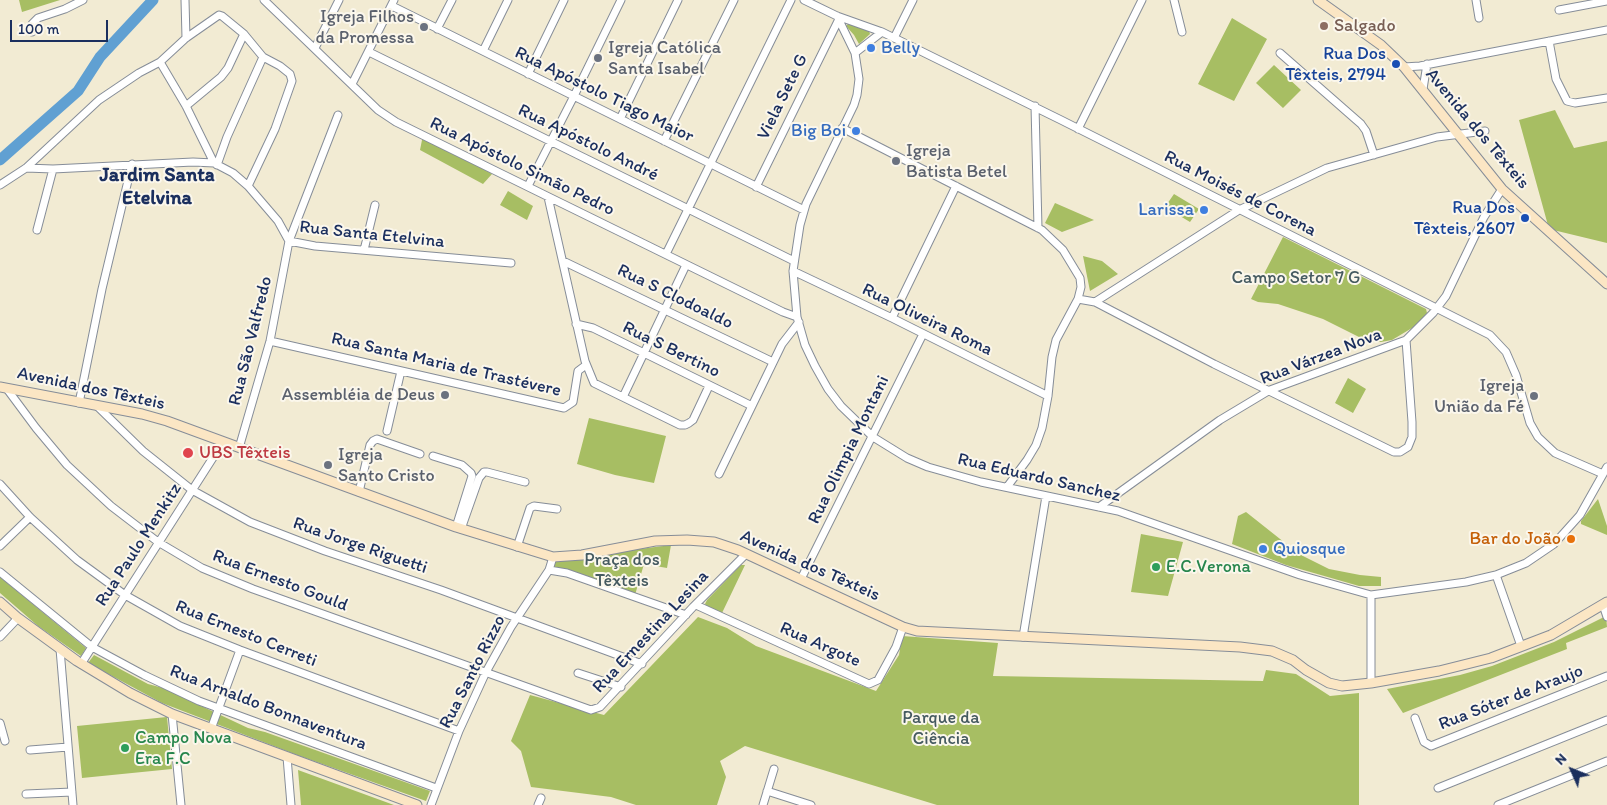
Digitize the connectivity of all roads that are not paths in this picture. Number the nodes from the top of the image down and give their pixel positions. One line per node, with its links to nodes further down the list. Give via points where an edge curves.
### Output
1 (83, 0): 25 (street, via 38,18 32,24)
2 (185, 0): 29 (street)
3 (264, 0): 32 (street, Rua Apóstolo Simão Pedro)
4 (339, 0): 32 (street)
5 (452, 0): 23 (street)
6 (508, 0): 33 (street)
7 (564, 0): 41 (street)
8 (620, 0): 44 (street)
9 (678, 0): 49 (street)
10 (734, 0): 54 (street)
11 (791, 0): 59 (street)
12 (804, 0): 22 (street, Rua Moisés de Corena)
13 (913, 0): 30 (street)
14 (1142, 0): 51 (street)
15 (1174, 0): 27 (street)
16 (1318, 0): 40 (main road, Avenida dos Têxteis, via 1381,45)
17 (1476, 0): 21 (street)
18 (1607, 1): 20 (street)
19 (393, 3): 23 (street, Rua Apóstolo Tiago Maior); 34 (street)
20 (1559, 10)
21 (1479, 18)
22 (837, 19): 26 (street, Rua Moisés de Corena); 35 (street, Rua Eduardo Sanchez); 65 (street, Viela Sete G)
23 (437, 29): 33 (street, Rua Apóstolo Tiago Maior)
24 (1607, 30): 31 (street)
25 (32, 32)
26 (882, 32): 30 (street, Rua Moisés de Corena); 35 (street)
27 (1182, 32)
28 (244, 34): 29 (street, via 219,15); 37 (street); 46 (street, via 228,68)
29 (186, 38): 38 (street)
30 (894, 38): 47 (street, Rua Moisés de Corena)
31 (1549, 41): 39 (street); 45 (street, via 1556,79 1567,101 1574,103)
32 (315, 48): 42 (street, Rua Apóstolo Simão Pedro)
33 (483, 51): 41 (street, Rua Apóstolo Tiago Maior)
34 (369, 52): 42 (street); 55 (street, Rua Apóstolo André)
35 (855, 53): 50 (street, Rua Eduardo Sanchez, via 859,80 857,95)
36 (1280, 53): 56 (street, via 1361,124)
37 (263, 56): 58 (street); 63 (street, via 290,74 292,81 275,129)
38 (160, 62): 46 (street); 60 (street, via 99,100)
39 (1427, 64): 40 (street); 43 (street)
40 (1404, 67): 43 (main road, Avenida dos Têxteis)
41 (528, 74): 44 (street, Rua Apóstolo Tiago Maior)
42 (352, 84): 64 (street, Rua Apóstolo Simão Pedro, via 378,110 396,122)
43 (1423, 89): 53 (main road, Avenida dos Têxteis)
44 (574, 96): 49 (street, Rua Apóstolo Tiago Maior); 55 (street)
45 (1607, 98)
46 (186, 106): 58 (street)
47 (1035, 106): 51 (street, Rua Moisés de Corena); 73 (street)
48 (338, 114): 75 (street, Rua São Valfredo)
49 (620, 119): 54 (street, Rua Apóstolo Tiago Maior)
50 (842, 128): 66 (street); 71 (street, Rua Eduardo Sanchez)
51 (1078, 129): 72 (street, Rua Moisés de Corena)
52 (1485, 131): 53 (street)
53 (1458, 133): 56 (street); 67 (main road, Avenida dos Têxteis)
54 (664, 141): 59 (street, Rua Apóstolo Tiago Maior)
55 (551, 142): 64 (street); 70 (street, Rua Apóstolo André)
56 (1374, 154): 72 (street, via 1327,168)
57 (132, 164): 58 (street); 61 (street); 104 (street)
58 (216, 164): 63 (street, Rua Santa Etelvina)
59 (710, 164): 65 (street, Rua Apóstolo Tiago Maior); 70 (street)
60 (26, 168): 61 (street); 62 (street)
61 (53, 169): 74 (street)
62 (0, 185)
63 (248, 186): 75 (street, Rua Santa Etelvina, via 278,221)
64 (528, 186): 68 (street, Rua Apóstolo Simão Pedro)
65 (756, 186): 71 (street, Rua Apóstolo Tiago Maior)
66 (956, 186): 73 (street); 89 (street)
67 (1502, 189): 83 (main road, Avenida dos Têxteis); 87 (street, Rua Várzea Nova)
68 (548, 197): 77 (street, Rua Apóstolo Simão Pedro); 79 (street)
69 (375, 205): 76 (street)
70 (688, 210): 77 (street); 78 (street, Rua Apóstolo André)
71 (804, 210): 78 (street, Rua Eduardo Sanchez)
72 (1239, 210): 86 (street); 87 (street, Rua Moisés de Corena)
73 (1038, 228): 85 (street, via 1051,236 1080,278)
74 (37, 230)
75 (289, 241): 76 (street, Rua Santa Etelvina); 94 (street, Rua São Valfredo)
76 (364, 250): 80 (street, Rua Santa Etelvina)
77 (666, 254): 81 (street, Rua Apóstolo Simão Pedro)
78 (794, 260): 82 (street, Rua Eduardo Sanchez)
79 (563, 261): 88 (street, Rua S Clodoaldo); 91 (street)
80 (511, 263)
81 (686, 264): 88 (street); 90 (street, Rua Apóstolo Simão Pedro)
82 (793, 271): 89 (street, Rua Oliveira Roma); 90 (street, Rua Eduardo Sanchez)
83 (1603, 276): 84 (main road, Avenida dos Têxteis)
84 (1607, 284)
85 (1078, 300): 86 (street); 102 (street, via 1056,340)
86 (1095, 302): 101 (street)
87 (1437, 308): 93 (street, Rua Várzea Nova); 113 (street, Rua Moisés de Corena, via 1490,335 1499,343 1516,375 1530,423 1545,445 1555,453)
88 (665, 309): 95 (street); 96 (street, Rua S Clodoaldo)
89 (892, 318): 92 (street, Rua Oliveira Roma)
90 (798, 320): 96 (street); 108 (street, Rua Eduardo Sanchez, via 808,352 828,389)
91 (576, 324): 95 (street, Rua S Bertino, via 593,328); 97 (street)
92 (923, 334): 102 (street, Rua Oliveira Roma); 108 (street, Rua Olimpia Montani)
93 (1406, 340): 101 (street, Rua Várzea Nova); 101 (street, via 1412,437 1400,452 1394,452)
94 (270, 341): 98 (street, Rua Santa Maria de Trastévere); 110 (street, Rua São Valfredo)
95 (644, 353): 99 (street, Rua S Bertino); 103 (street)
96 (774, 362): 106 (street)
97 (586, 365): 98 (street, Rua Santa Maria de Trastévere, via 578,372 573,402 564,408); 103 (street, via 594,383)
98 (401, 371): 107 (street)
99 (709, 386): 103 (street, via 692,420 685,425); 106 (street, Rua S Bertino)
100 (3, 388): 104 (main road, Avenida dos Têxteis); 125 (street, Rua Ernesto Gould, via 67,464 111,506)
101 (1270, 390): 121 (street, Rua Várzea Nova, via 1220,420)
102 (1048, 396): 117 (street, via 1036,445)
103 (623, 397)
104 (79, 403): 105 (main road, Avenida dos Têxteis)
105 (97, 406): 109 (main road, Avenida dos Têxteis, via 167,421); 118 (street, Rua Jorge Riguetti)
106 (752, 406): 114 (street)
107 (387, 432)
108 (873, 437): 117 (street, Rua Eduardo Sanchez, via 928,467); 133 (street, Rua Olimpia Montani)
109 (223, 442): 110 (main road, Avenida dos Têxteis); 118 (street, Rua Paulo Menkitz)
110 (239, 448): 119 (main road, Avenida dos Têxteis)
111 (420, 454): 119 (street, via 377,439 372,441)
112 (433, 456): 124 (street, via 470,470 472,476)
113 (1605, 471): 132 (street, Rua Eduardo Sanchez, via 1580,515 1554,544 1526,563)
114 (719, 474)
115 (525, 482): 124 (street, via 484,472)
116 (0, 484): 123 (street, Rua Ernesto Cerreti)
117 (1006, 487): 120 (street, Rua Eduardo Sanchez)
118 (192, 490): 125 (street, Rua Paulo Menkitz); 142 (street, Rua Jorge Riguetti, via 250,522)
119 (359, 492): 124 (main road, Avenida dos Têxteis)
120 (1046, 496): 121 (street, Rua Eduardo Sanchez); 145 (street)
121 (1099, 507): 135 (street, Rua Eduardo Sanchez, via 1144,519 1300,575)
122 (557, 508): 127 (street, via 530,508)
123 (30, 517): 126 (street); 134 (street, Rua Ernesto Cerreti, via 78,560)
124 (459, 528): 127 (main road, Avenida dos Têxteis)
125 (158, 542): 134 (street, Rua Paulo Menkitz); 152 (street, Rua Ernesto Gould, via 202,568 253,590)
126 (0, 546)
127 (517, 547): 129 (main road, Avenida dos Têxteis)
128 (746, 554): 129 (main road, Avenida dos Têxteis, via 714,542 687,540 656,541); 133 (main road, Avenida dos Têxteis); 138 (street, Rua Ernestina Lesina)
129 (553, 558): 130 (street, Rua Santo Rizzo)
130 (549, 570): 139 (street, via 567,573); 142 (street, Rua Santo Rizzo)
131 (0, 572): 147 (street, Rua Arnaldo Bonnaventura)
132 (1496, 576): 135 (street, Rua Eduardo Sanchez); 146 (street)
133 (801, 580): 143 (main road, Avenida dos Têxteis)
134 (125, 595): 147 (street, Rua Paulo Menkitz); 149 (street, Rua Ernesto Cerreti, via 180,626)
135 (1371, 595): 155 (street)
136 (0, 602): 141 (main road)
137 (1605, 604): 140 (street); 146 (main road, Avenida dos Têxteis, via 1551,634)
138 (696, 605): 139 (street, Rua Ernestina Lesina); 143 (street, Rua Argote, via 869,684 878,680)
139 (686, 615): 151 (street, Rua Ernestina Lesina)
140 (1607, 617)
141 (18, 618): 144 (street); 148 (main road)
142 (517, 618): 151 (street, Rua Jorge Riguetti); 152 (street, Rua Santo Rizzo)
143 (903, 627): 145 (main road, Avenida dos Têxteis, via 917,631)
144 (0, 637)
145 (1023, 637): 155 (main road, Avenida dos Têxteis, via 1272,651 1329,683 1342,686)
146 (1521, 646): 155 (main road, Avenida dos Têxteis, via 1491,658)
147 (92, 647): 150 (street, Rua Paulo Menkitz); 157 (street, Rua Arnaldo Bonnaventura, via 144,675)
148 (60, 649): 150 (main road); 165 (street)
149 (240, 650): 157 (street); 163 (street, Rua Ernesto Cerreti)
150 (81, 664): 158 (main road)
151 (642, 664): 156 (street, Rua Ernestina Lesina)
152 (486, 672): 156 (street, Rua Ernestina Lesina, via 591,710 600,707); 163 (street, Rua Santo Rizzo)
153 (578, 673): 156 (street)
154 (1607, 676): 159 (street, Rua Sóter de Araujo, via 1430,746 1424,742)
155 (1371, 682)
156 (621, 686)
157 (218, 708): 162 (street); 170 (street, Rua Arnaldo Bonnaventura)
158 (172, 714): 162 (main road); 177 (street)
159 (1415, 718)
160 (1607, 720): 171 (street)
161 (0, 723): 164 (street)
162 (211, 729): 167 (main road)
163 (459, 731): 170 (street, Rua Santo Rizzo)
164 (6, 741)
165 (68, 747): 166 (street); 173 (street)
166 (30, 750)
167 (287, 757): 175 (main road); 178 (street)
168 (1607, 761): 183 (street)
169 (774, 769): 172 (street)
170 (436, 788): 180 (street, Rua Santo Rizzo)
171 (1438, 788)
172 (767, 791): 181 (street); 182 (street)
173 (72, 792): 174 (street); 176 (street)
174 (26, 794)
175 (404, 803): 179 (main road)
176 (74, 805)
177 (181, 805)
178 (291, 805)
179 (417, 805)
180 (431, 805)
181 (762, 805)
182 (811, 805)
183 (1498, 805)

